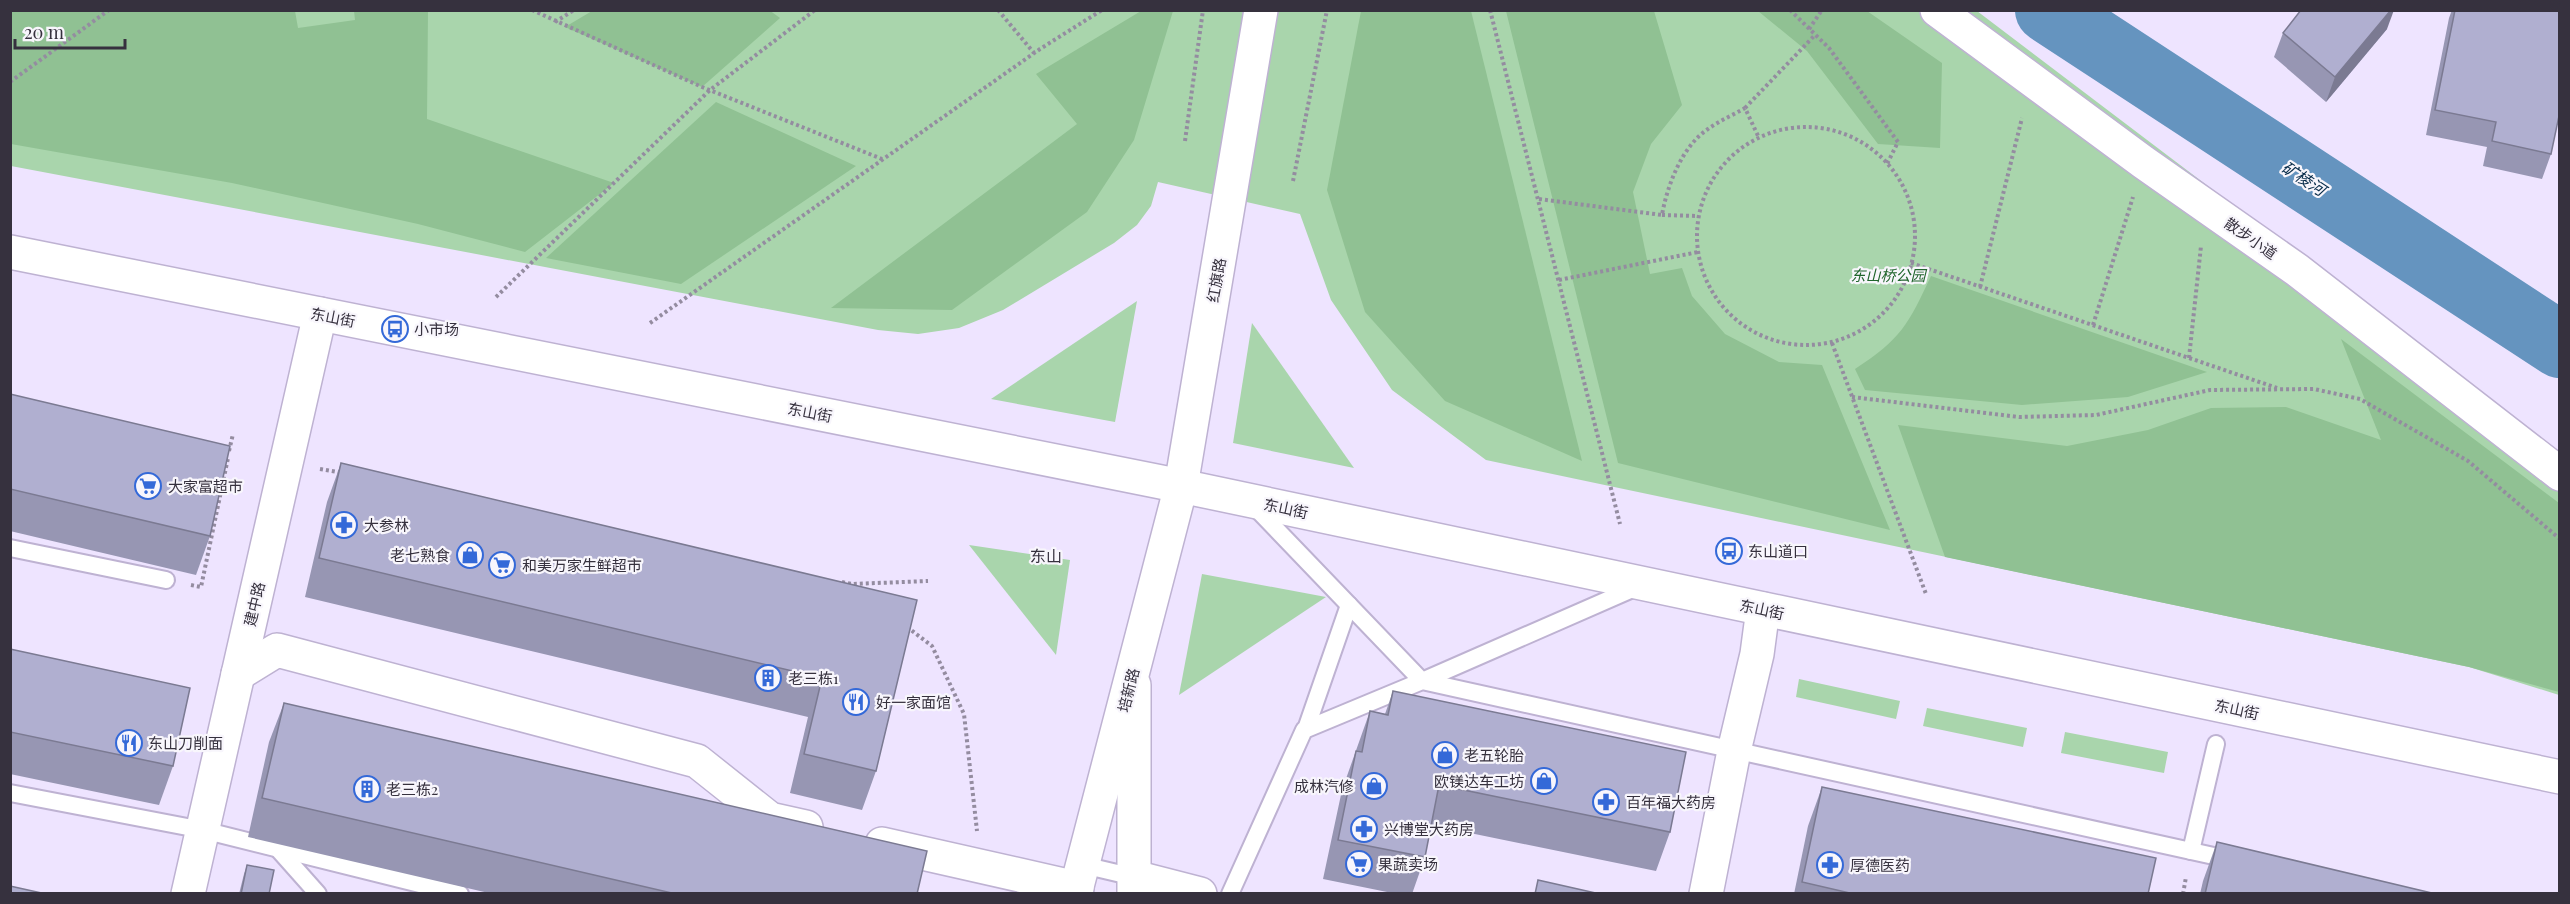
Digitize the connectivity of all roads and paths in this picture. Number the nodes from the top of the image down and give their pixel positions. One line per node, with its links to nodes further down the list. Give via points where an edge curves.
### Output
1 (109, 10): 19 (path)
2 (532, 10): 14 (path)
3 (574, 10): 14 (path)
4 (815, 10): 20 (path)
5 (998, 10): 17 (path)
6 (1102, 10): 17 (path)
7 (1203, 10): 23 (path)
8 (1261, 10): 49 (main road, 红旗路)
9 (1327, 10): 27 (path)
10 (1490, 10): 28 (path)
11 (1790, 10): 15 (path)
12 (1822, 10): 15 (path)
13 (1937, 10): 18 (main road, 散步小道)
14 (555, 22): 20 (path)
15 (1809, 29): 16 (path)
16 (1815, 35): 21 (path); 26 (path, via 1829,48 1898,142)
17 (1034, 53): 24 (path)
18 (2031, 79): 25 (main road, 散步小道); 36 (path)
19 (10, 81)
20 (710, 90): 24 (path); 37 (path)
21 (1745, 108): 22 (path); 30 (path, via 1706,130 1681,160)
22 (1759, 138): 26 (path, via 1802,126 1839,131 1871,148); 31 (path, via 1734,154 1711,182)
23 (1185, 141)
24 (883, 159): 39 (path)
25 (2144, 162): 29 (main road, 散步小道); 40 (path)
26 (1887, 164): 34 (path, via 1896,173 1911,205 1916,240)
27 (1293, 181)
28 (1539, 199): 30 (path); 35 (path)
29 (2206, 206): 42 (path); 47 (main road, 散步小道, via 2347,307)
30 (1662, 214): 31 (path)
31 (1698, 216): 33 (path)
32 (10, 252): 38 (main road, 东山街)
33 (1698, 252): 35 (path); 41 (path, via 1709,287 1731,316 1761,336 1796,346)
34 (1911, 263): 36 (path); 41 (path, via 1909,275 1892,306 1865,329)
35 (1559, 280): 51 (path)
36 (1980, 287): 40 (path)
37 (496, 297)
38 (320, 314): 46 (main road, 建中路); 49 (main road, 东山街)
39 (650, 323)
40 (2092, 325): 42 (path)
41 (1832, 343): 44 (path)
42 (2189, 358): 43 (path)
43 (2282, 390): 44 (path, via 2210,390 2096,416 2019,417); 52 (path, via 2314,389 2360,399 2380,409 2468,461)
44 (1852, 397): 61 (path)
45 (232, 434): 59 (path)
46 (286, 462): 48 (path); 66 (main road, 建中路)
47 (2559, 474)
48 (355, 476)
49 (1181, 486): 50 (main road, 东山街); 65 (main road, 培新路)
50 (1248, 500): 58 (main road, 东山街); 62 (lane)
51 (1620, 524)
52 (2559, 539)
53 (10, 548): 54 (lane)
54 (166, 580)
55 (928, 581): 57 (path)
56 (841, 582): 57 (path)
57 (852, 584): 60 (path)
58 (1644, 584): 63 (main road, 东山街); 67 (lane)
59 (201, 587)
60 (861, 591)
61 (1926, 594)
62 (1349, 605): 67 (lane); 68 (lane)
63 (1762, 609): 70 (main road, via 1757,654); 71 (main road, 东山街)
64 (905, 625): 77 (path, via 932,646 964,714)
65 (1134, 666): 78 (main road, 培新路); 79 (main road)
66 (238, 674): 73 (main road, 建中路); 77 (main road, via 277,650 697,761 770,819)
67 (1422, 681): 68 (lane); 70 (lane)
68 (1306, 729): 84 (lane)
69 (2216, 744): 75 (lane)
70 (1734, 752): 75 (lane); 85 (main road)
71 (2559, 777)
72 (10, 793): 73 (lane)
73 (203, 830): 74 (lane); 80 (main road, 建中路)
74 (278, 849): 81 (lane); 82 (lane)
75 (2191, 851): 76 (lane)
76 (2247, 864)
77 (981, 867): 78 (main road)
78 (1078, 882): 79 (lane)
79 (1134, 885): 83 (main road)
80 (188, 894)
81 (318, 894)
82 (460, 894)
83 (1200, 894)
84 (1230, 894)
85 (1706, 894)

